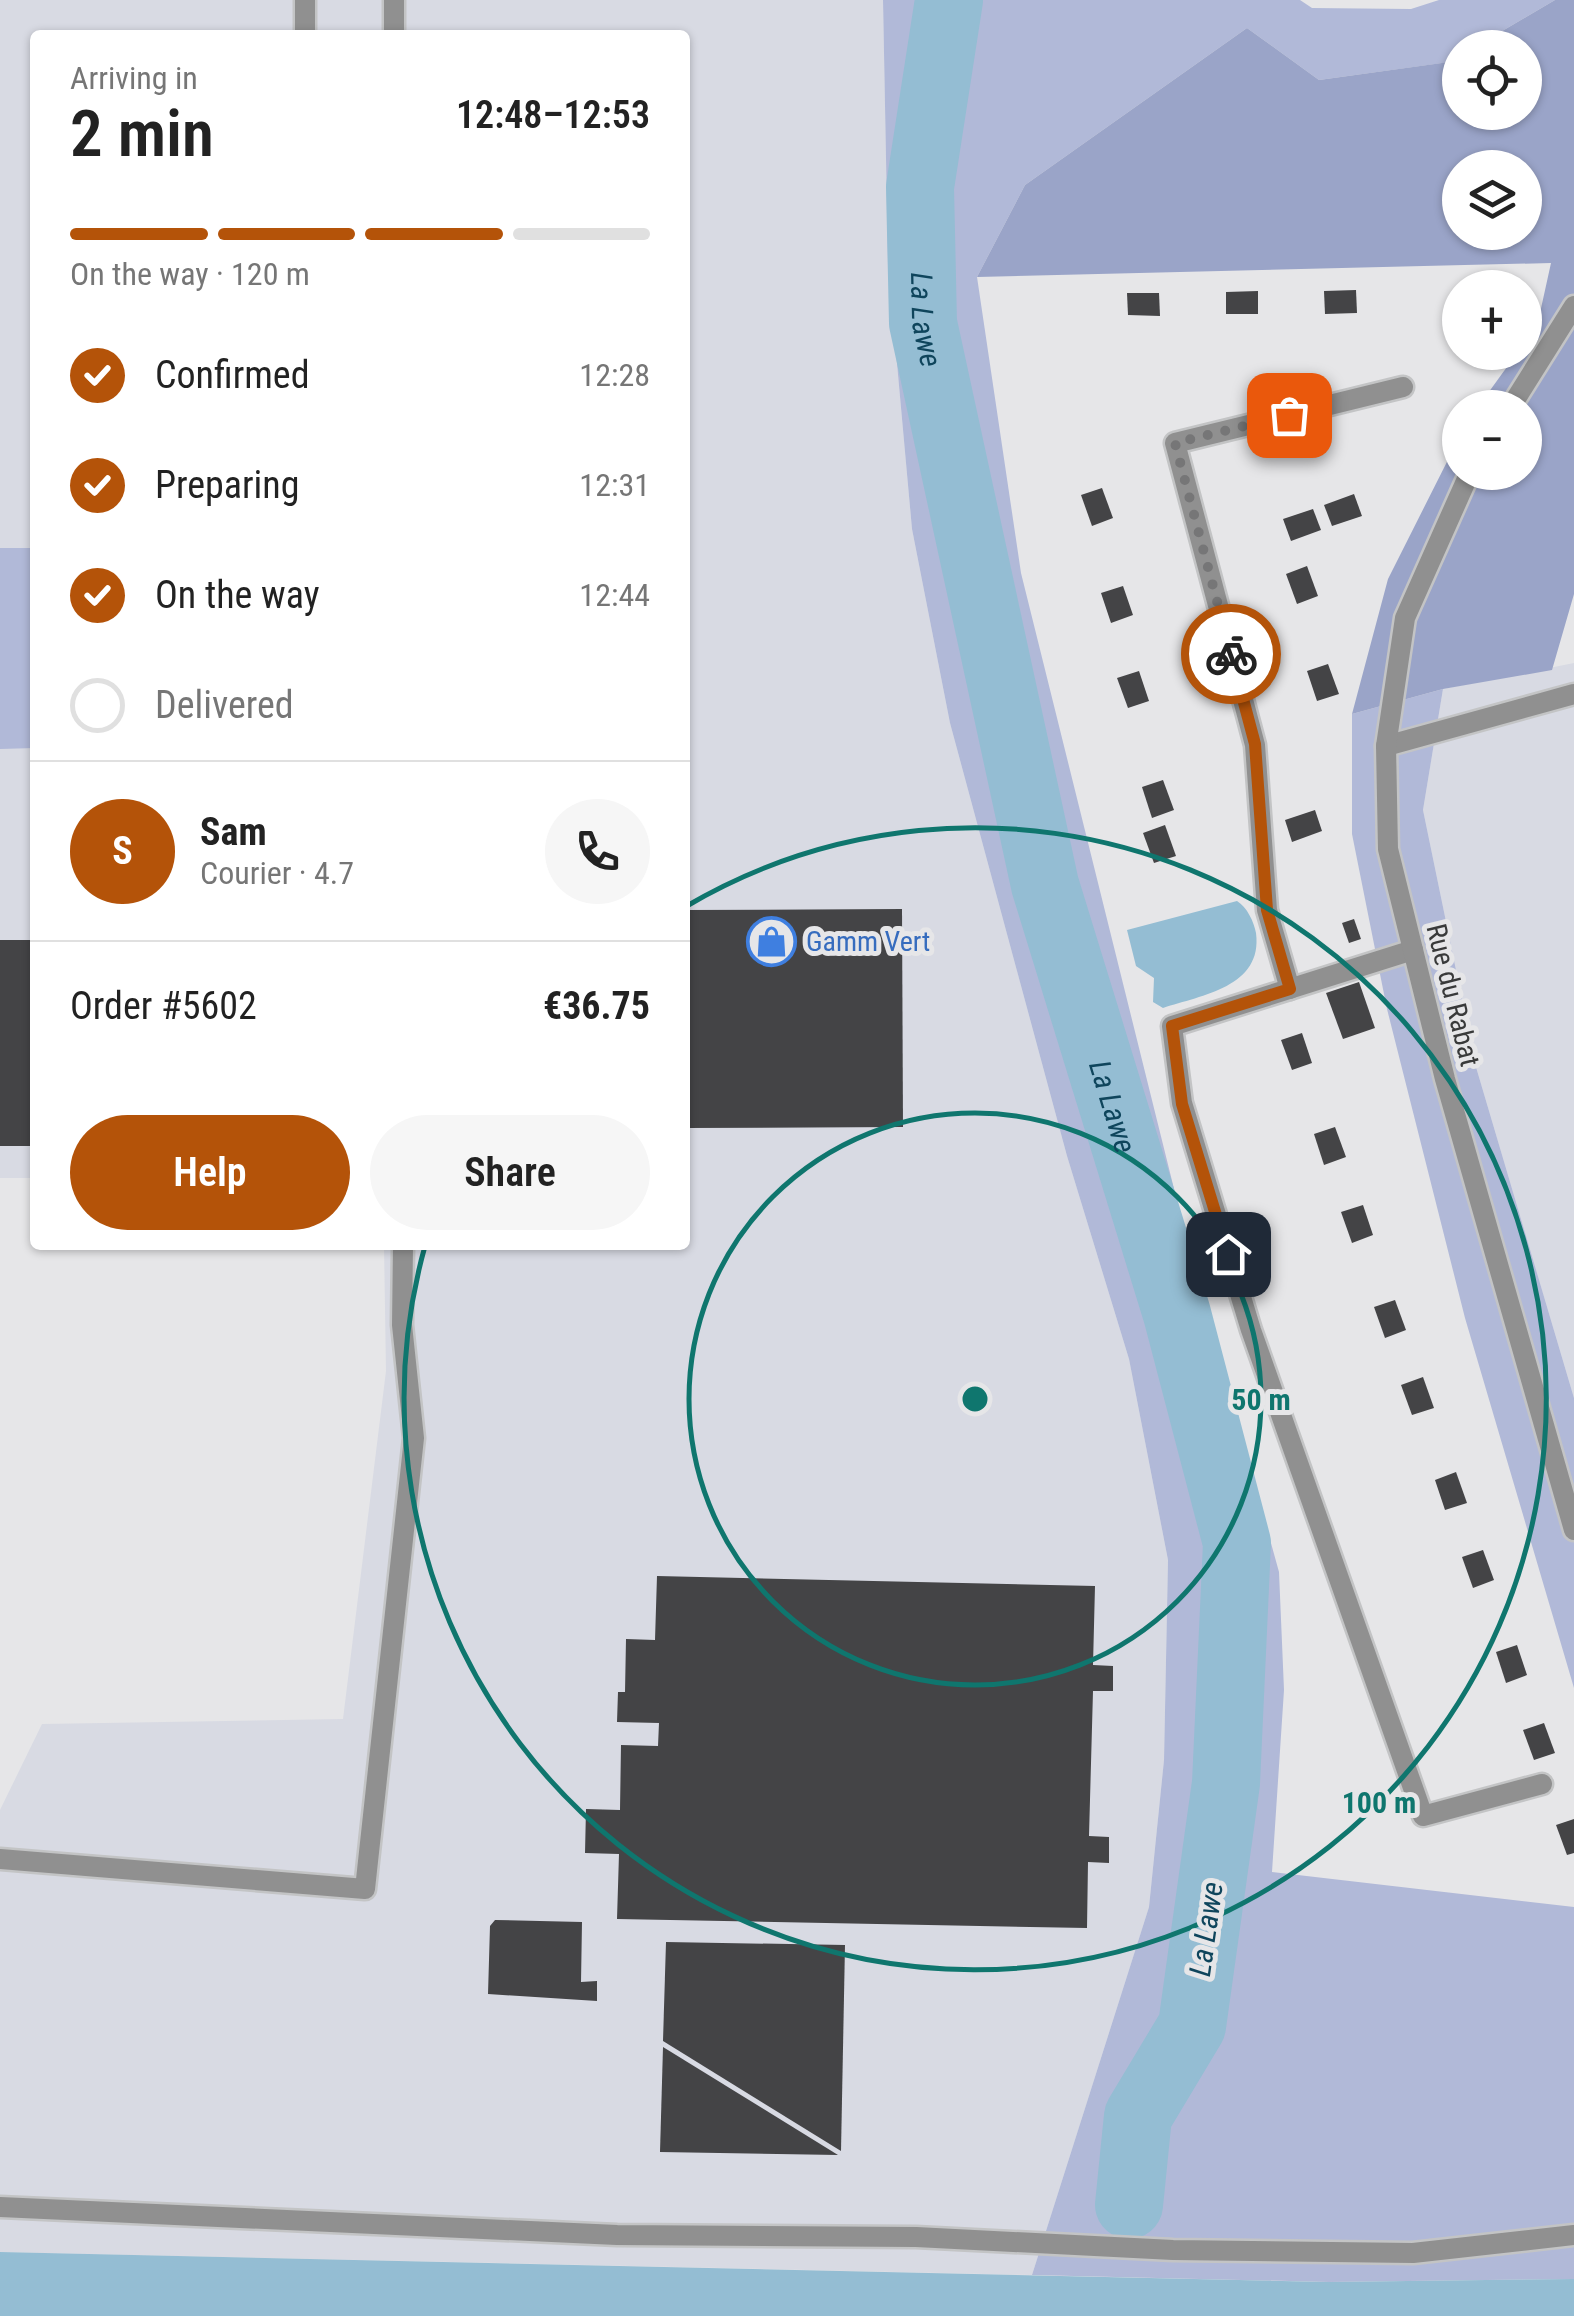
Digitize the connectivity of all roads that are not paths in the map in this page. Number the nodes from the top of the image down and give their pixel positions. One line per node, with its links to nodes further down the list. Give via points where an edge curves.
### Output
1 (305, 0): 3 (street)
2 (394, 0): 4 (street)
3 (305, 30)
4 (394, 30)
5 (1574, 306): 7 (street)
6 (1403, 387): 12 (street, via 1175,443 1255,744 1267,910)
7 (1521, 390)
8 (1462, 490): 10 (street, Rue du Rabat, via 1405,618)
9 (1574, 694): 10 (street)
10 (1386, 746): 11 (street, Rue du Rabat, via 1388,849)
11 (1414, 950): 12 (street); 14 (street, Rue du Rabat)
12 (1290, 989): 15 (street, via 1172,1026 1182,1104 1251,1330 1423,1816)
13 (403, 1250): 16 (street, via 402,1325 414,1438 365,1889)
14 (1574, 1530)
15 (1542, 1784)
16 (0, 1859)
17 (0, 2207): 18 (street, via 617,2235 916,2237 1173,2250 1414,2252)
18 (1574, 2235)

